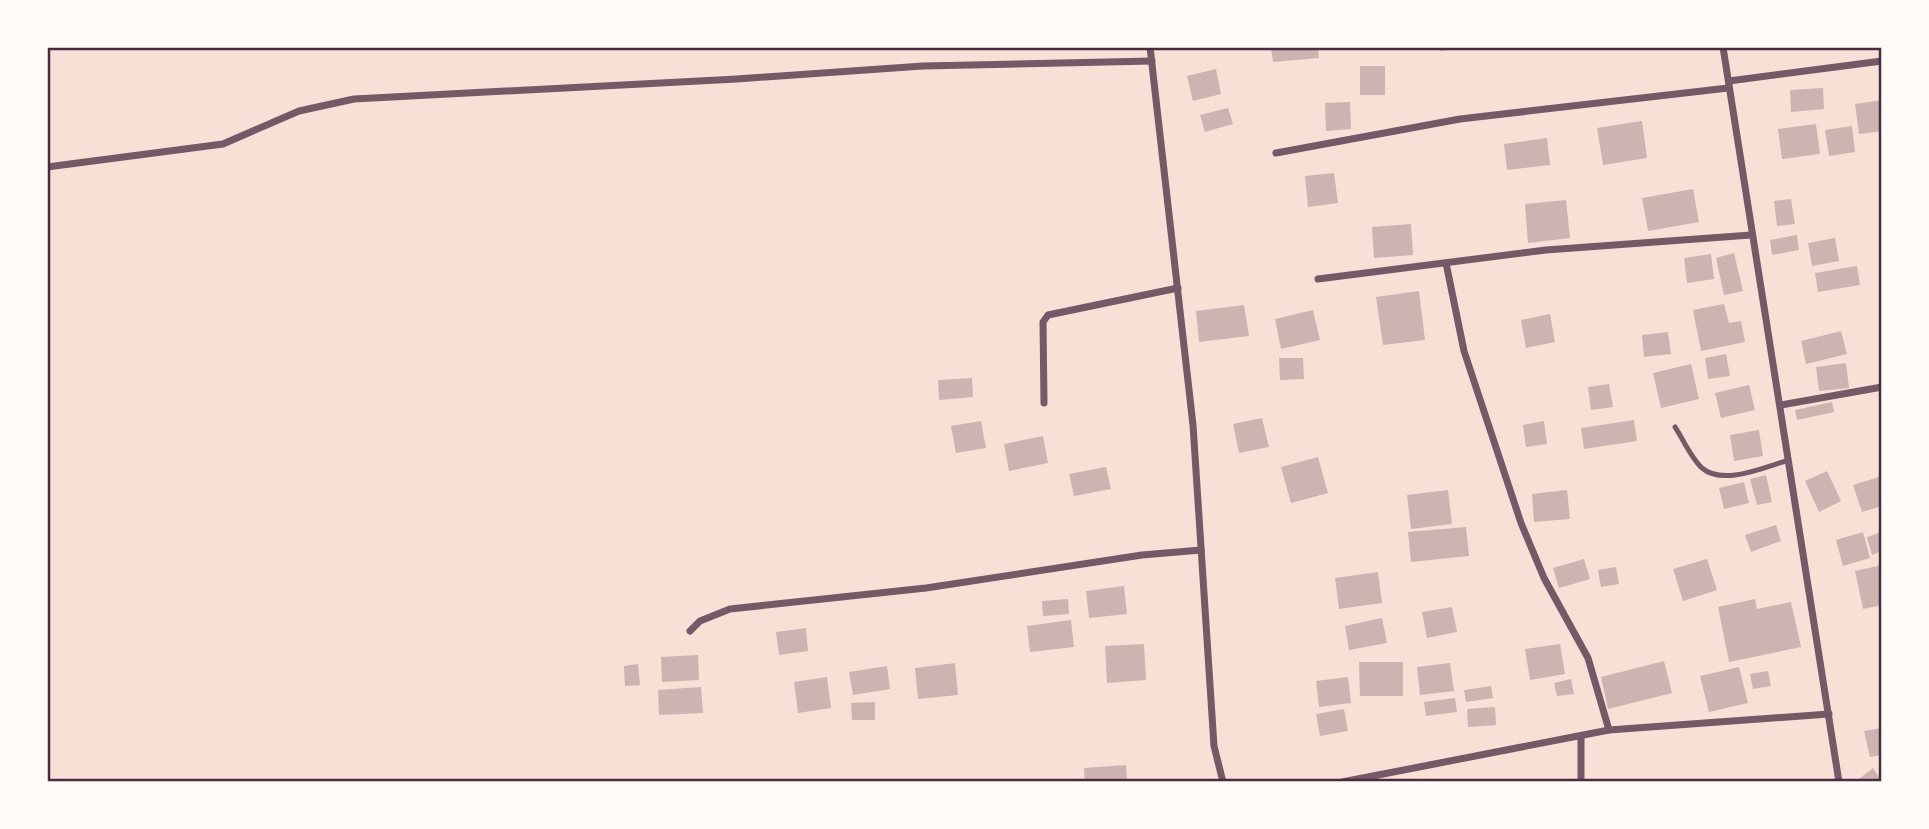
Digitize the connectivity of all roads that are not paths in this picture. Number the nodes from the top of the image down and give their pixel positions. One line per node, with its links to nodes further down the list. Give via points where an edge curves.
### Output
1 (1150, 47): 3 (street)
2 (1723, 47): 5 (street)
3 (1152, 61): 7 (street, via 923,66 354,99 299,110 223,144); 11 (street)
4 (1882, 61): 5 (street)
5 (1729, 85): 6 (street, via 1460,119); 8 (street)
6 (1276, 153)
7 (47, 167)
8 (1751, 235): 9 (street, via 1546,250); 14 (street)
9 (1446, 263): 10 (street); 20 (street, via 1464,351 1521,523 1544,579 1588,657)
10 (1318, 279)
11 (1178, 288): 13 (street, via 1048,315 1043,322); 17 (street)
12 (1882, 387): 14 (street)
13 (1044, 403)
14 (1781, 405): 16 (street)
15 (1675, 427): 16 (lane, via 1702,468 1716,474 1733,475)
16 (1786, 461): 19 (street)
17 (1201, 550): 18 (street, via 913,590 730,609 700,621); 22 (street, via 1214,746)
18 (690, 631)
19 (1829, 714): 20 (street); 25 (street)
20 (1609, 730): 21 (street)
21 (1581, 736): 23 (street); 24 (street)
22 (1223, 782)
23 (1342, 782)
24 (1581, 782)
25 (1839, 782)

